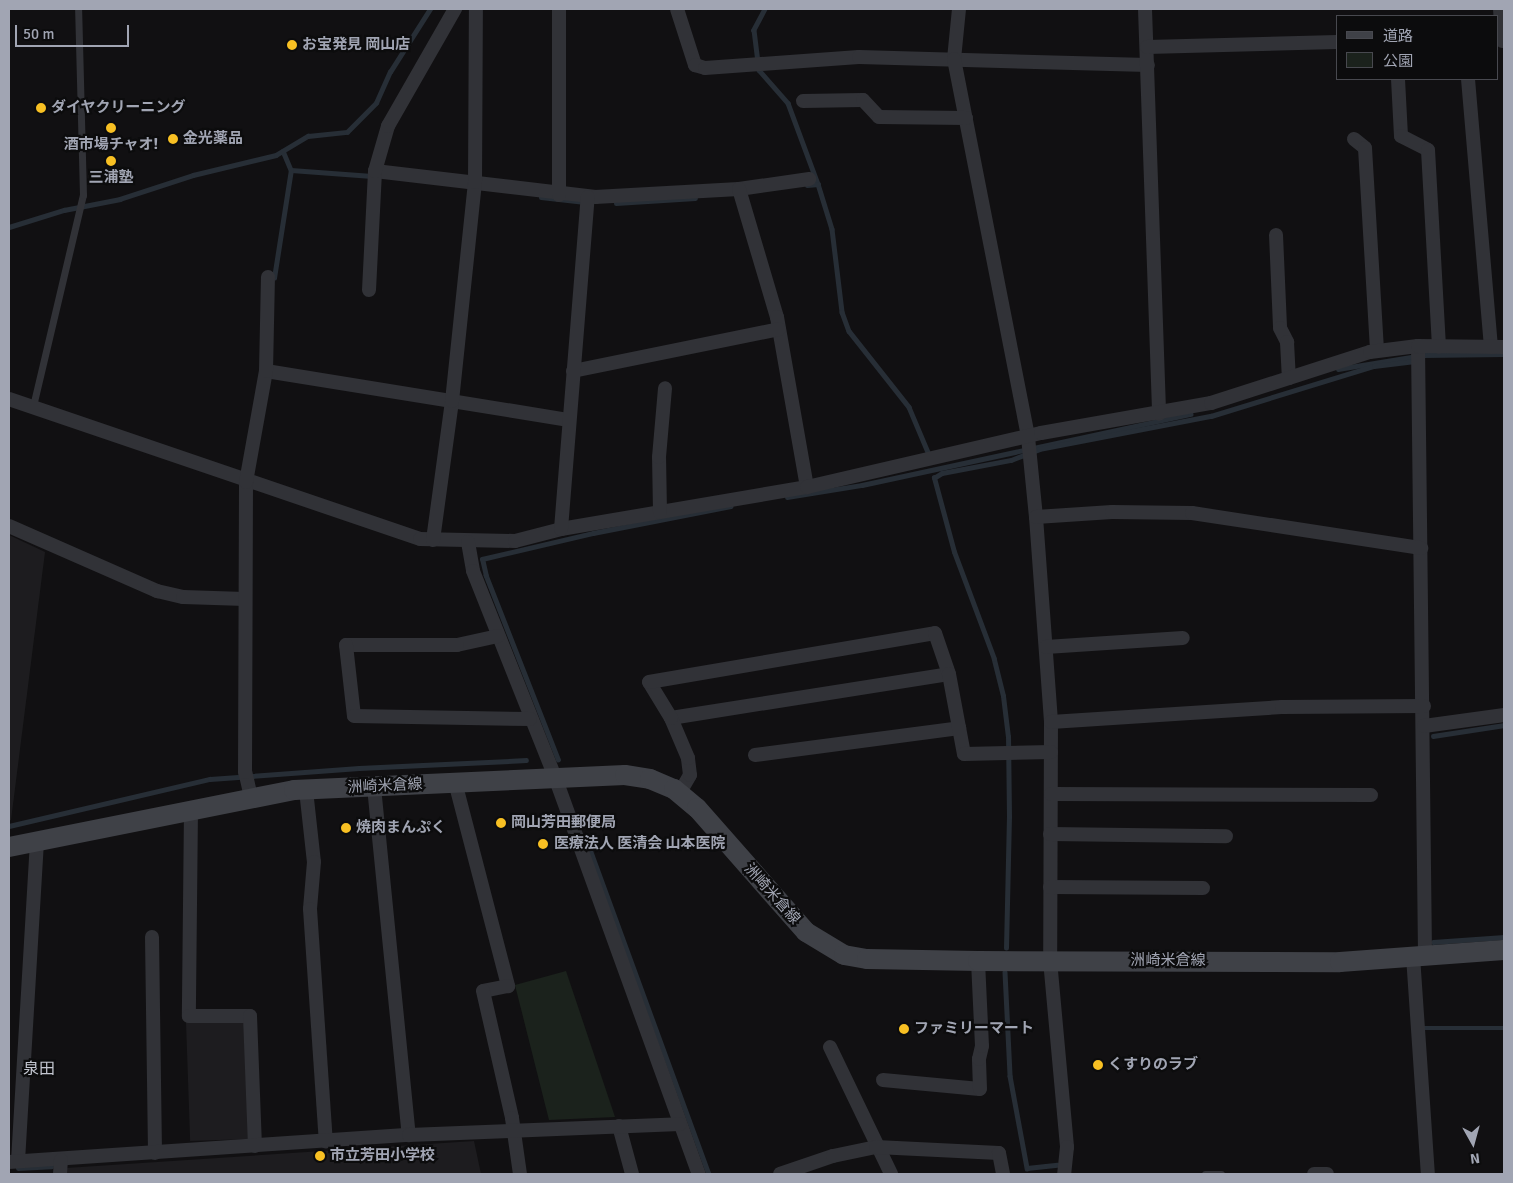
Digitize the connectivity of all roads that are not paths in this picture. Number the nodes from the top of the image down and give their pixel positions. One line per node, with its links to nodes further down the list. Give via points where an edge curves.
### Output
1 (78, 9): 39 (lane, via 83,195)
2 (454, 9): 19 (street, via 388,126)
3 (476, 9): 21 (street)
4 (559, 9): 23 (street)
5 (677, 9): 12 (street, via 695,65 705,68 859,57)
6 (959, 9): 12 (street)
7 (1145, 9): 11 (street)
8 (1500, 9): 9 (street)
9 (1501, 41)
10 (1336, 42): 11 (street)
11 (1147, 46): 13 (street)
12 (954, 59): 13 (street); 17 (street)
13 (1148, 65): 40 (street)
14 (1398, 80): 29 (street, via 1401,136 1428,150)
15 (1468, 80): 30 (street)
16 (803, 101): 17 (street, via 863,100 879,117)
17 (966, 118): 42 (street)
18 (1354, 139): 31 (street, via 1365,148)
19 (375, 175): 21 (street); 27 (street)
20 (809, 179): 22 (street)
21 (475, 186): 23 (street); 38 (street)
22 (740, 193): 24 (street); 28 (street)
23 (559, 194): 24 (street)
24 (587, 200): 34 (street)
25 (1276, 235): 35 (street, via 1280,328 1288,342)
26 (268, 277): 33 (street)
27 (370, 290)
28 (779, 329): 34 (street); 44 (street)
29 (1439, 346): 30 (street); 32 (street)
30 (1498, 347)
31 (1377, 351): 32 (street); 35 (street)
32 (1418, 355): 51 (street)
33 (266, 371): 38 (street); 43 (street)
34 (573, 371): 41 (street)
35 (1289, 378): 40 (street, via 1211,403)
36 (664, 388): 45 (street, via 659,457)
37 (10, 401): 39 (street)
38 (452, 401): 41 (street); 49 (street)
39 (33, 406): 43 (street)
40 (1158, 414): 42 (street)
41 (569, 420): 48 (street)
42 (1029, 444): 44 (street, via 931,460); 46 (street)
43 (246, 482): 49 (street, via 420,539); 52 (street)
44 (807, 487): 45 (street)
45 (660, 512): 48 (street)
46 (1036, 517): 51 (street, via 1112,512 1192,513); 55 (street)
47 (9, 526): 52 (street, via 157,591 183,596)
48 (561, 529): 50 (street, via 516,541)
49 (433, 540): 50 (street)
50 (468, 542): 53 (street, via 473,571)
51 (1422, 548): 57 (street)
52 (244, 599): 67 (street)
53 (498, 636): 60 (street); 60 (street, via 457,646 346,645 354,716)
54 (1184, 638): 55 (street)
55 (1046, 647): 61 (street)
56 (949, 674): 59 (street); 59 (street, via 935,633 649,682); 63 (street)
57 (1424, 706): 61 (street, via 1282,707); 62 (street)
58 (1504, 715): 62 (street)
59 (671, 718): 71 (street, via 688,758 690,775)
60 (530, 719): 66 (street)
61 (1051, 722): 64 (street)
62 (1424, 726): 83 (street)
63 (958, 728): 64 (street, via 964,754); 65 (street)
64 (1051, 752): 72 (street)
65 (755, 755)
66 (551, 768): 68 (main road, 洲崎米倉線); 71 (main road, 洲崎米倉線, via 650,779); 88 (street)
67 (248, 782): 70 (main road, 洲崎米倉線); 74 (main road, 洲崎米倉線)
68 (455, 782): 69 (main road, 洲崎米倉線); 90 (street, via 508,986 483,991)
69 (374, 787): 70 (main road, 洲崎米倉線); 91 (street)
70 (306, 790): 92 (street, via 314,862 310,909)
71 (680, 794): 85 (main road, 洲崎米倉線, via 697,808 790,916 824,944 844,955 867,959)
72 (1050, 794): 73 (street); 75 (street)
73 (1371, 795)
74 (191, 809): 77 (main road, 洲崎米倉線); 93 (street, via 189,1016 250,1016)
75 (1050, 834): 76 (street); 79 (street)
76 (1226, 836)
77 (37, 841): 78 (main road, 洲崎米倉線); 96 (street)
78 (9, 847)
79 (1050, 887): 80 (street); 84 (street)
80 (1203, 888)
81 (152, 937): 95 (street)
82 (1504, 950): 83 (main road, 洲崎米倉線)
83 (1419, 956): 84 (main road, 洲崎米倉線, via 1340,962); 109 (street)
84 (1050, 960): 85 (main road, 洲崎米倉線); 104 (street, via 1067,1147)
85 (978, 961): 87 (street, via 982,1046 980,1089)
86 (830, 1047): 94 (street)
87 (884, 1080)
88 (680, 1124): 89 (street); 100 (street)
89 (619, 1126): 90 (street); 99 (street)
90 (513, 1130): 91 (street); 98 (street)
91 (409, 1135): 92 (street)
92 (326, 1140): 93 (street)
93 (255, 1146): 95 (street)
94 (876, 1147): 101 (street, via 833,1156); 102 (street); 103 (street, via 999,1153)
95 (155, 1153): 97 (street)
96 (18, 1166): 97 (street)
97 (60, 1167)
98 (520, 1174)
99 (632, 1174)
100 (698, 1174)
101 (780, 1174)
102 (891, 1174)
103 (1002, 1174)
104 (1064, 1174)
105 (1205, 1174): 106 (lane)
106 (1221, 1174)
107 (1314, 1174): 108 (street)
108 (1328, 1174)
109 (1428, 1174)

